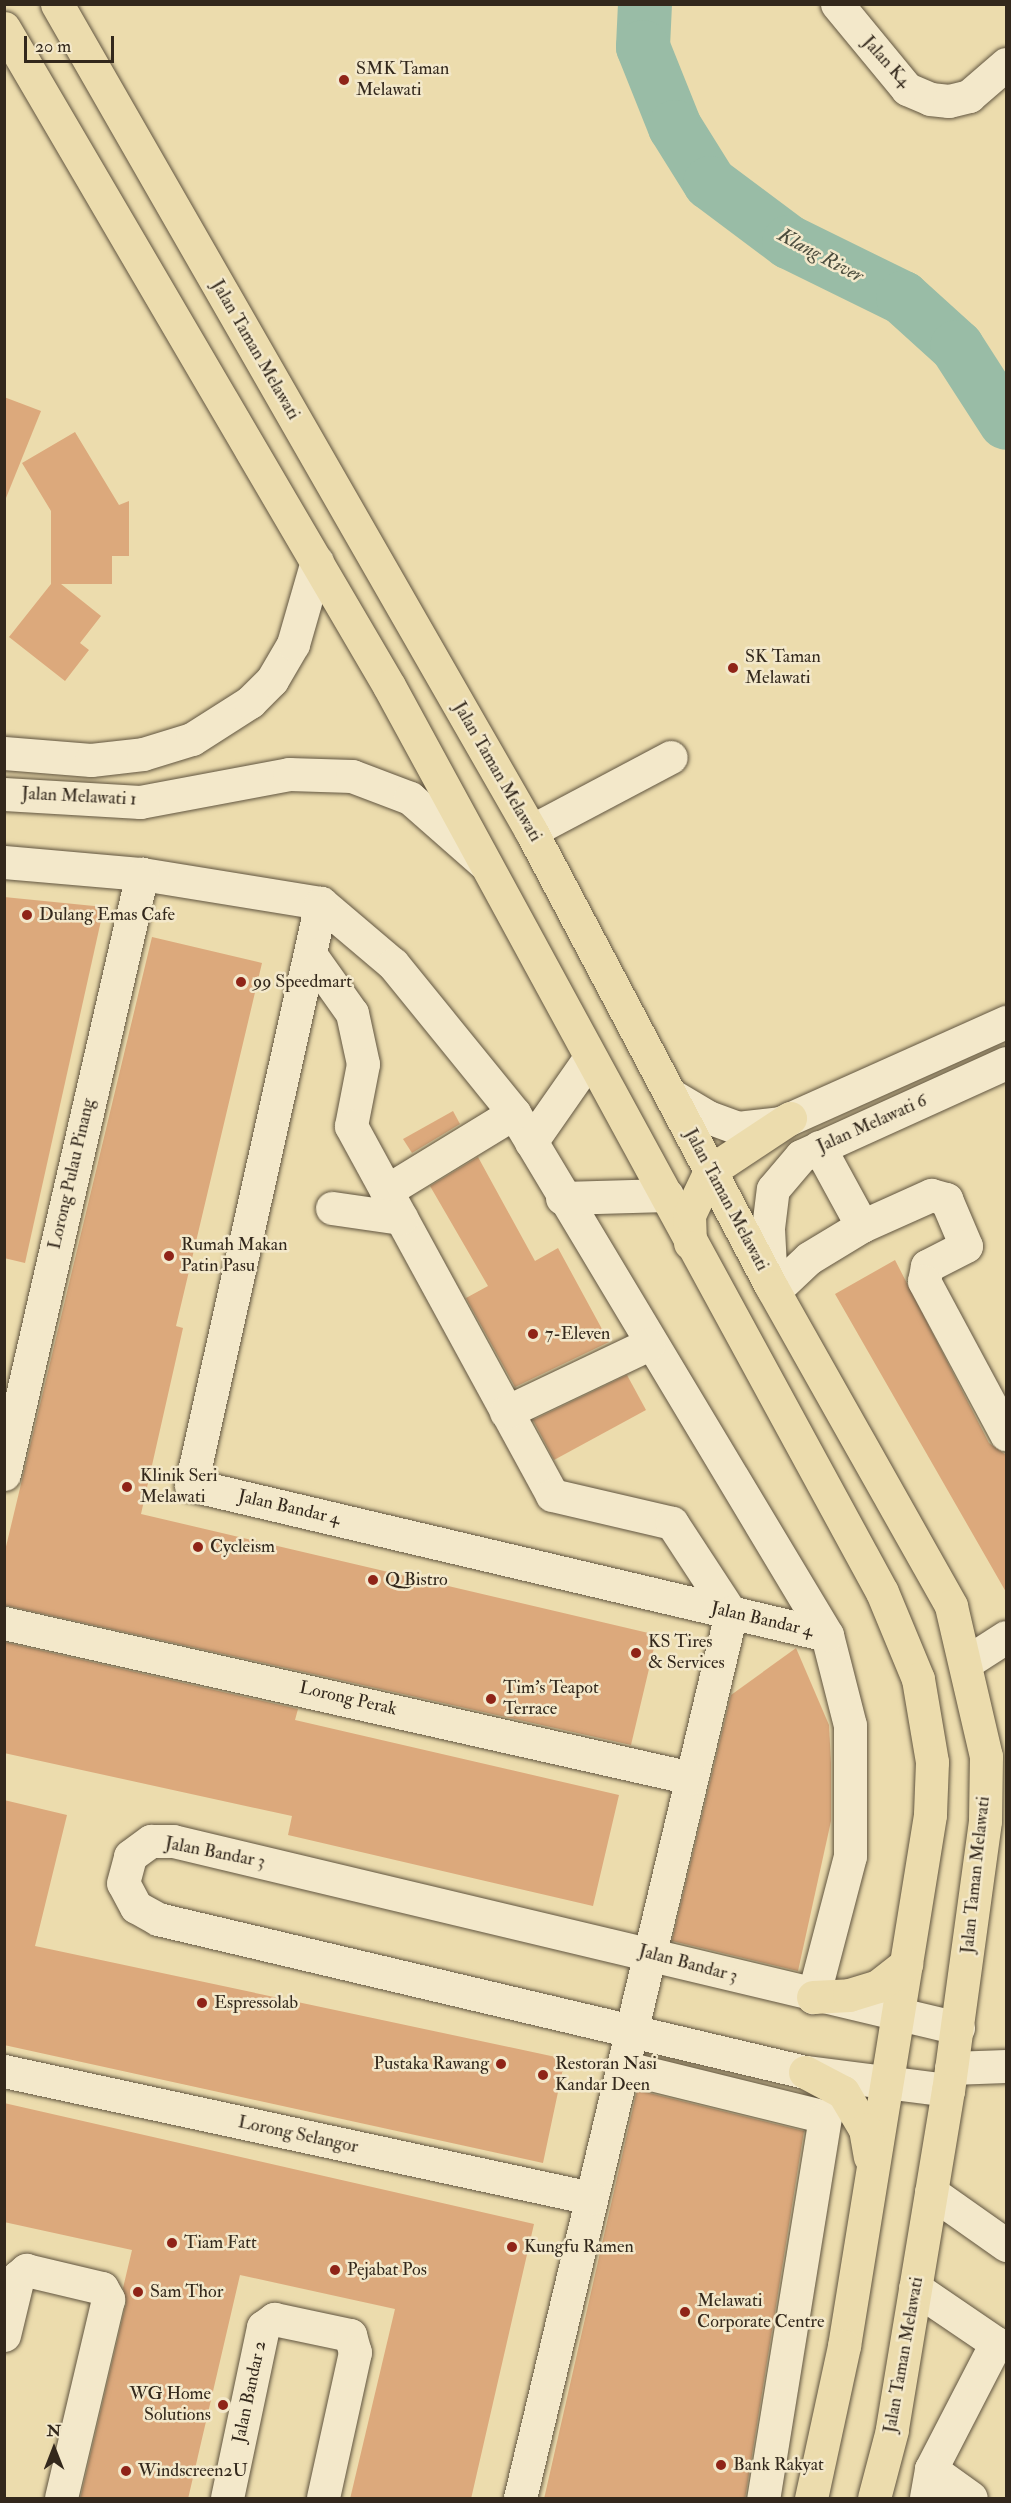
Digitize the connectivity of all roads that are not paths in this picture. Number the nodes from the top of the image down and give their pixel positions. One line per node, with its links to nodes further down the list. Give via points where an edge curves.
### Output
1 (57, 4): 9 (main road, Jalan Taman Melawati)
2 (837, 4): 4 (street, Jalan K4, via 907,89 930,99 949,101 969,96)
3 (4, 28): 5 (main road)
4 (1006, 64)
5 (317, 561): 6 (street, Jalan Melawati 1, via 293,644 272,680 250,702 192,739 143,754 91,760); 11 (main road)
6 (4, 753)
7 (671, 757): 9 (street)
8 (4, 794): 11 (street, Jalan Melawati 1, via 140,802 289,774 352,776 410,798)
9 (531, 831): 18 (main road, Jalan Taman Melawati)
10 (4, 862): 12 (street)
11 (489, 868): 16 (main road)
12 (142, 874): 13 (street); 34 (street, Lorong Pulau Pinang)
13 (321, 903): 14 (street, Jalan Bandar 4); 19 (street, via 393,963)
14 (310, 954): 26 (street, via 352,1013 363,1064 351,1126); 35 (street, Jalan Bandar 4, via 191,1485)
15 (1006, 1022): 20 (street)
16 (589, 1059): 21 (street); 24 (main road)
17 (1006, 1063): 22 (street, Jalan Melawati 6)
18 (671, 1095): 20 (street, via 708,1117 738,1128); 23 (main road, Jalan Taman Melawati)
19 (514, 1113): 21 (street); 26 (street)
20 (790, 1118): 23 (main road)
21 (531, 1142): 25 (street)
22 (819, 1147): 28 (street); 30 (street, Jalan Melawati 6, via 801,1156 773,1189 768,1228)
23 (710, 1171): 29 (main road, via 689,1215); 30 (main road, Jalan Taman Melawati)
24 (667, 1195): 25 (street); 29 (main road)
25 (562, 1198): 31 (street)
26 (394, 1205): 27 (street); 32 (street)
27 (332, 1208)
28 (862, 1226): 30 (street, via 808,1258); 33 (street, via 931,1195 946,1199 966,1246 927,1266 924,1281)
29 (690, 1243): 43 (main road, via 882,1592 918,1679 932,1762 930,1805)
30 (772, 1289): 39 (main road, Jalan Taman Melawati, via 951,1606)
31 (648, 1344): 32 (street); 37 (street)
32 (506, 1412): 35 (street, via 552,1495 672,1523)
33 (1006, 1434)
34 (4, 1474)
35 (730, 1613): 37 (street, Jalan Bandar 4); 40 (street)
36 (4, 1623): 40 (street, Lorong Perak)
37 (827, 1635): 44 (street, via 850,1725 850,1856)
38 (1006, 1637): 39 (street)
39 (967, 1662): 41 (main road, Jalan Taman Melawati)
40 (691, 1778): 42 (street)
41 (996, 1809): 46 (main road, Jalan Taman Melawati)
42 (650, 1953): 44 (street, Jalan Bandar 3); 47 (street); 47 (street, Jalan Bandar 3, via 173,1841 151,1841 130,1856 125,1874 123,1883 136,1907 158,1919)
43 (906, 1964): 44 (main road, via 879,1986 849,1995); 45 (main road)
44 (813, 1997): 45 (street, Jalan Bandar 3)
45 (897, 2018): 46 (street, Jalan Bandar 3); 53 (main road)
46 (958, 2028): 52 (main road, Jalan Taman Melawati)
47 (631, 2031): 49 (street); 51 (street, Jalan Bandar 3)
48 (1006, 2066): 52 (street, Jalan Bandar 3)
49 (622, 2067): 56 (street); 66 (street, via 825,2117)
50 (4, 2071): 56 (street, Lorong Selangor)
51 (805, 2072): 53 (street, Jalan Bandar 3); 54 (main road, via 843,2092 865,2129)
52 (950, 2079): 53 (street, Jalan Bandar 3); 55 (main road, Jalan Taman Melawati)
53 (887, 2080): 54 (main road)
54 (872, 2171): 67 (main road, via 844,2346)
55 (931, 2192): 57 (street); 58 (main road, Jalan Taman Melawati)
56 (591, 2198): 65 (street)
57 (1006, 2245)
58 (915, 2288): 60 (street); 68 (main road, Jalan Taman Melawati, via 892,2430)
59 (4, 2335): 62 (street, via 18,2277 26,2270 102,2288 108,2299)
60 (1001, 2348): 61 (street)
61 (929, 2484): 69 (street)
62 (61, 2499)
63 (227, 2499): 64 (street, Jalan Bandar 2, via 264,2327 274,2319 350,2335 355,2352)
64 (324, 2499)
65 (520, 2499)
66 (763, 2499)
67 (811, 2499)
68 (874, 2499)
69 (971, 2499)

